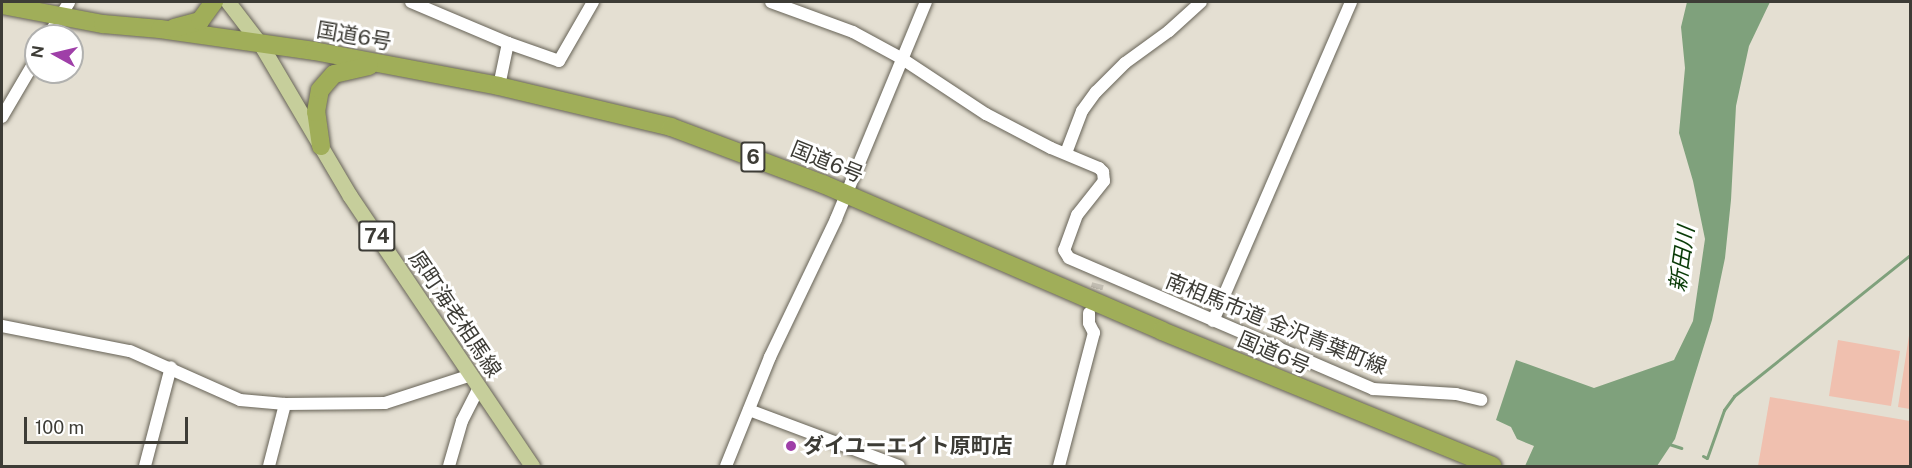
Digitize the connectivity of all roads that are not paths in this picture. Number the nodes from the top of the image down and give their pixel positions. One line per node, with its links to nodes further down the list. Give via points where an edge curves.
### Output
1 (214, 2): 12 (highway, via 195,24)
2 (228, 2): 14 (main road, 原町海老相馬線 / 74)
3 (411, 2): 13 (street)
4 (593, 2): 13 (street, via 559,61)
5 (771, 2): 15 (street, 南相馬市道 金沢青葉町線, via 853,32)
6 (926, 2): 15 (street)
7 (1201, 2): 21 (street, via 1125,63 1096,92 1082,111)
8 (1351, 2): 24 (street)
9 (2, 5): 10 (highway, 国道6号 / 6)
10 (64, 9): 11 (street); 12 (highway, 国道6号 / 6, via 103,24)
11 (55, 24)
12 (160, 29): 14 (highway, 国道6号 / 6)
13 (508, 43): 18 (street)
14 (261, 45): 16 (highway, 国道6号 / 6); 20 (main road, 原町海老相馬線 / 74)
15 (901, 58): 21 (street, 南相馬市道 金沢青葉町線, via 986,114); 22 (street)
16 (385, 64): 18 (highway, 国道6号 / 6); 20 (highway, via 344,70 327,82 317,102)
17 (24, 79): 19 (street)
18 (499, 86): 22 (highway, 国道6号 / 6, via 671,127)
19 (2, 117)
20 (321, 146): 27 (main road, 原町海老相馬線 / 74, via 350,196)
21 (1066, 153): 24 (street, 南相馬市道 金沢青葉町線, via 1096,166 1105,176 1077,215 1064,250 1069,258 1100,279)
22 (844, 194): 31 (street); 39 (highway, 国道6号 / 6, via 1162,332)
23 (1089, 313): 38 (street, via 1094,333)
24 (1213, 321): 29 (street, 南相馬市道 金沢青葉町線, via 1373,389 1456,394)
25 (2, 326): 26 (street, via 130,351)
26 (171, 367): 30 (street, via 240,400); 32 (street)
27 (471, 375): 28 (main road, 原町海老相馬線 / 74); 30 (street, via 385,403)
28 (479, 388): 34 (street, via 462,421); 35 (main road, 原町海老相馬線 / 74)
29 (1482, 400)
30 (285, 404): 33 (street)
31 (749, 410): 36 (street); 37 (street)
32 (146, 466)
33 (269, 466)
34 (449, 466)
35 (532, 466)
36 (726, 466)
37 (899, 466)
38 (1059, 466)
39 (1492, 466)

